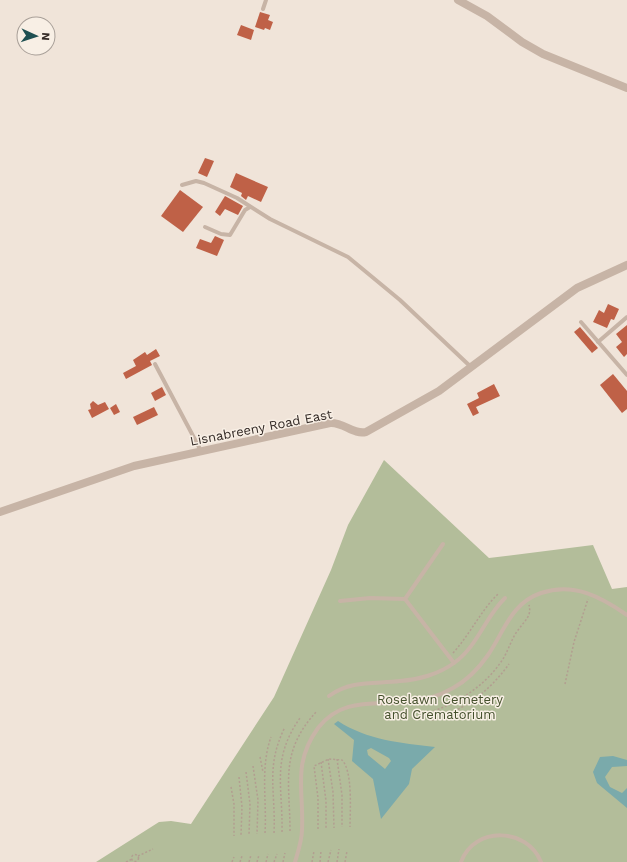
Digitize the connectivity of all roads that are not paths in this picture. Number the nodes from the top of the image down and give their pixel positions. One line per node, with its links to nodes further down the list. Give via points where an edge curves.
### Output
1 (266, 0): 3 (lane)
2 (458, 0): 4 (street, via 487,16 543,54)
3 (263, 9)
4 (627, 88)
5 (182, 185): 6 (lane, via 196,181 204,183)
6 (250, 207): 7 (lane, via 245,210 230,235); 13 (lane, via 348,257 400,300)
7 (205, 227)
8 (627, 265): 13 (street, Lisnabreeny Road East, via 577,288)
9 (627, 317): 11 (lane)
10 (581, 322): 11 (lane)
11 (598, 342): 14 (lane)
12 (155, 364): 15 (lane)
13 (471, 368): 15 (street, Lisnabreeny Road East, via 420,403 366,432 357,433 343,425 330,423)
14 (627, 375)
15 (201, 451): 16 (street, Lisnabreeny Road East, via 134,466)
16 (0, 512)
17 (443, 544): 19 (lane)
18 (505, 598): 22 (lane, via 495,608 470,648)
19 (405, 599): 20 (lane, via 370,598); 22 (lane)
20 (340, 601)
21 (627, 616): 24 (lane, via 610,603 590,594 566,588 540,593 528,599 507,621 488,655 454,688 420,700 355,704 341,710 319,727 302,762 302,830)
22 (454, 663): 23 (lane, via 432,674 413,679 361,683 343,688)
23 (329, 696)
24 (295, 862)
25 (461, 862): 26 (lane, via 470,847 481,839 494,835 507,835 518,839 529,846)
26 (541, 862)

